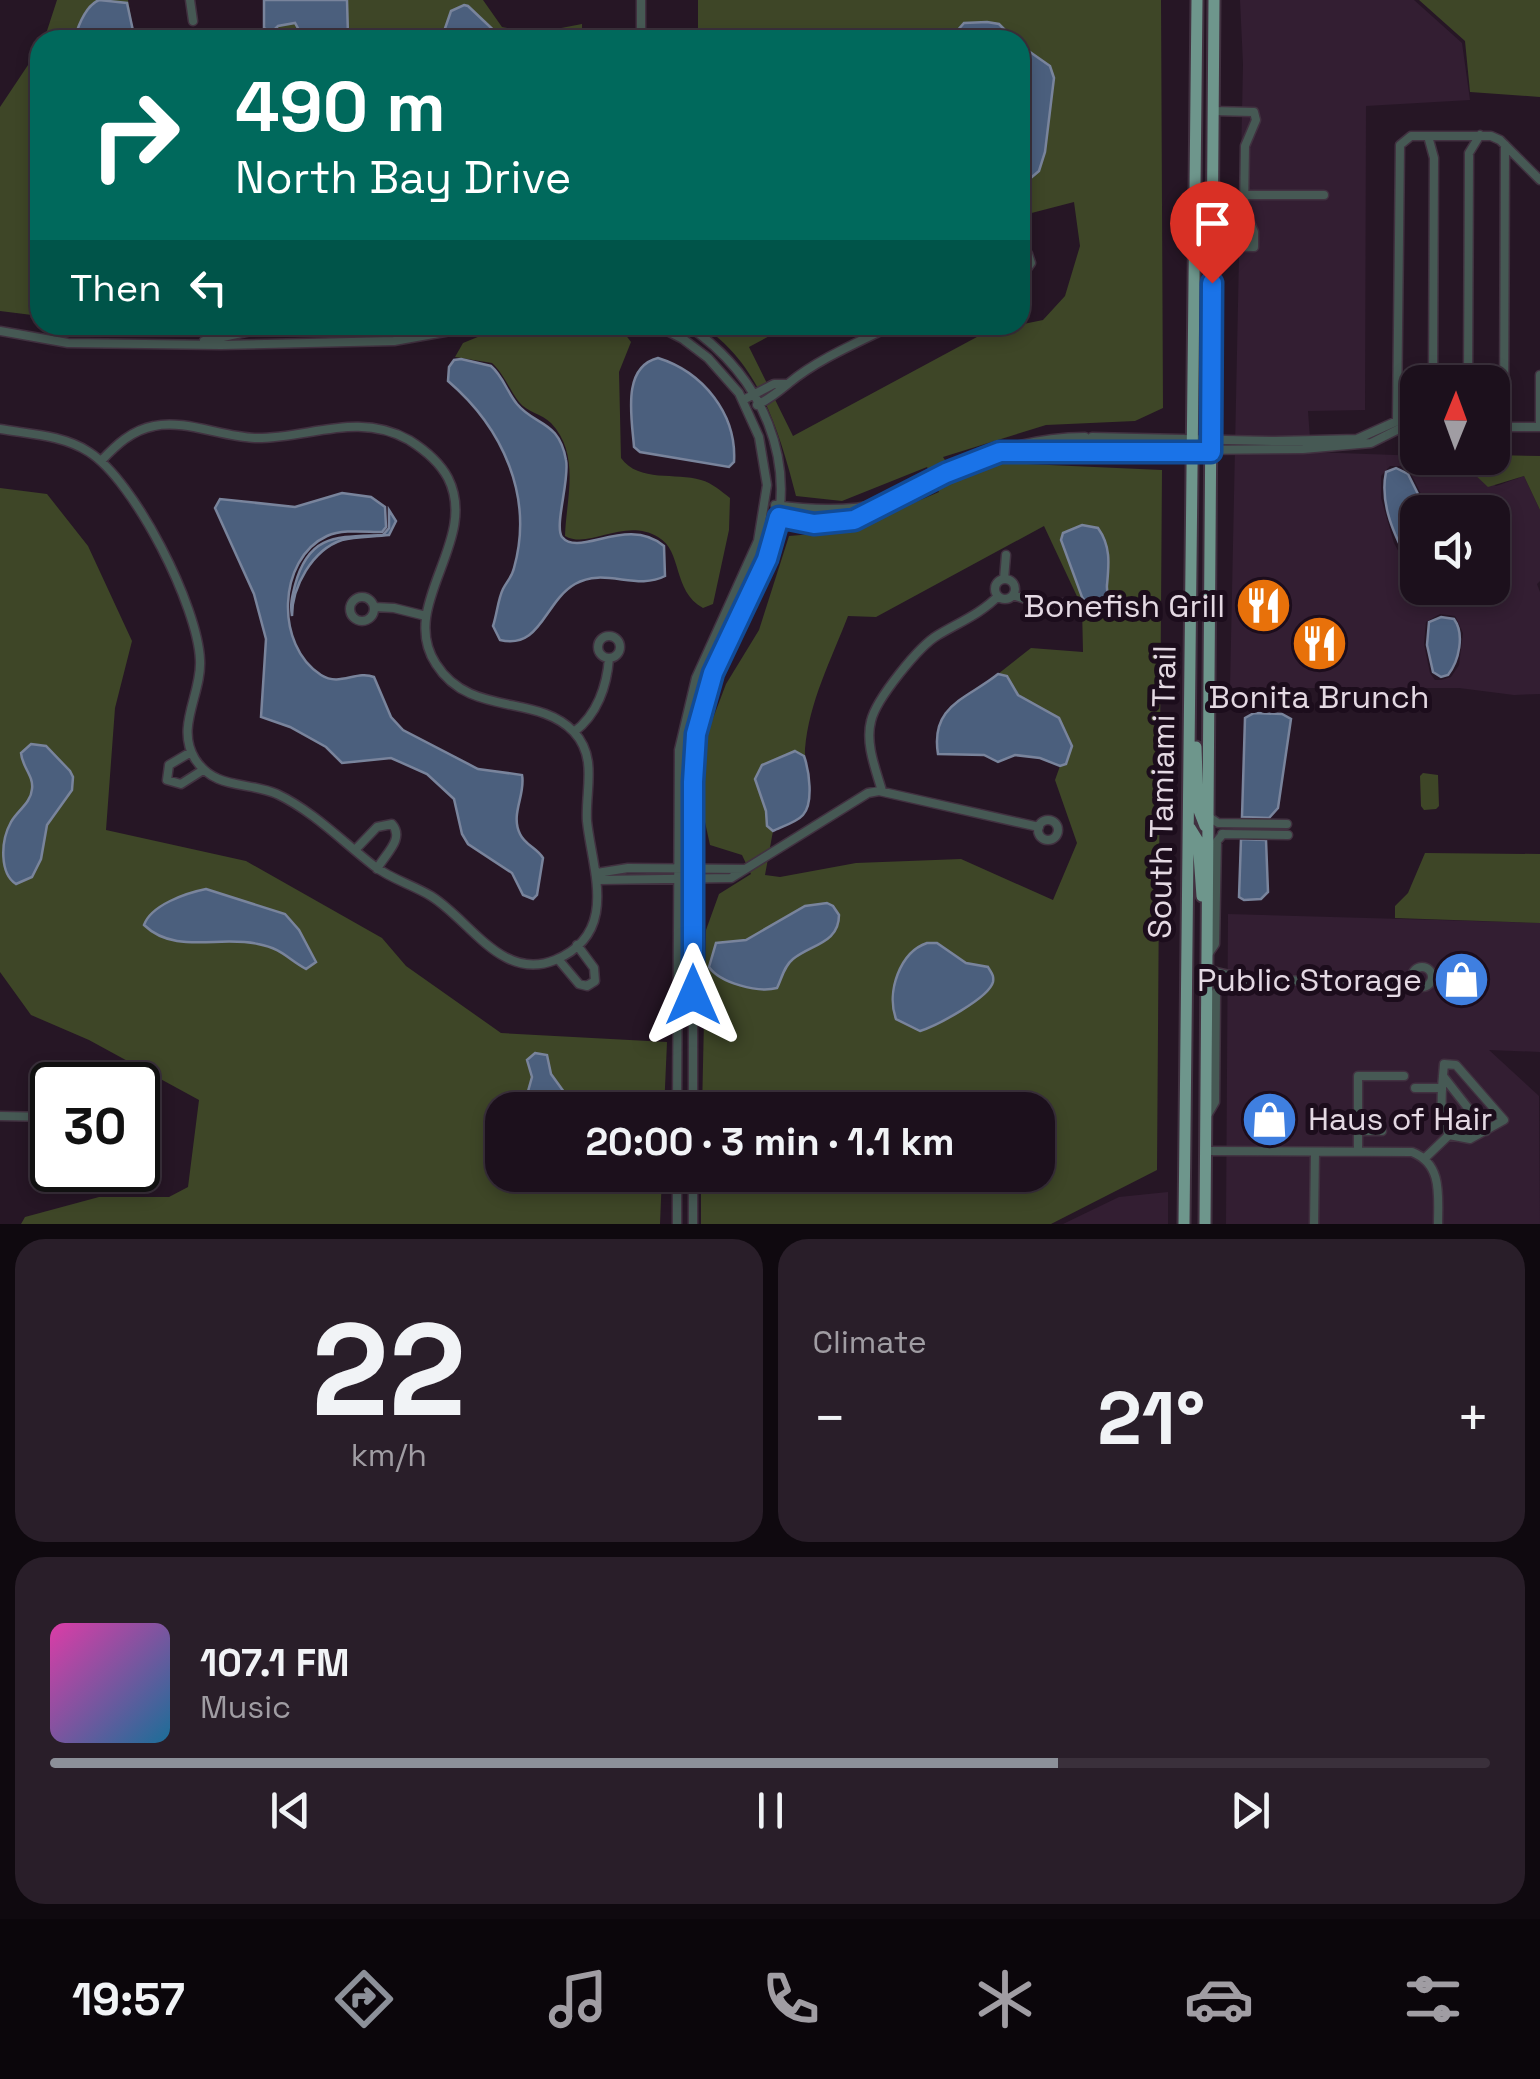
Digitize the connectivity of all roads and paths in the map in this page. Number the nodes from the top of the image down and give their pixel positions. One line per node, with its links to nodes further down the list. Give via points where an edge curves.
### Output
1 (190, 0): 5 (street)
2 (641, 0): 6 (street)
3 (1197, 0): 37 (main road, South Tamiami Trail)
4 (1214, 0): 7 (main road, South Tamiami Trail)
5 (193, 21)
6 (641, 30)
7 (1213, 111): 13 (street, via 1254,112 1245,146); 14 (main road, South Tamiami Trail)
8 (1480, 135): 9 (street); 10 (street); 26 (street, via 1469,153)
9 (1428, 136): 24 (street, via 1405,139 1398,152); 25 (street, via 1434,158)
10 (1505, 145): 11 (street); 27 (street)
11 (1540, 180)
12 (1324, 195): 13 (street)
13 (1246, 196): 14 (street, via 1254,247)
14 (1212, 246): 38 (main road, South Tamiami Trail)
15 (0, 331): 23 (street, via 68,344)
16 (232, 335): 23 (street)
17 (415, 335): 22 (street)
18 (435, 335): 22 (street)
19 (675, 335): 32 (street, via 708,358)
20 (700, 335): 30 (street, via 730,359)
21 (875, 335): 29 (street)
22 (416, 339): 23 (street)
23 (190, 344)
24 (1400, 365)
25 (1432, 365)
26 (1468, 365)
27 (1504, 365)
28 (1540, 375): 35 (street)
29 (787, 384): 30 (street); 31 (street)
30 (755, 393): 31 (street); 32 (street)
31 (761, 403): 32 (street); 43 (street, via 779,458)
32 (745, 404): 44 (street, via 764,453)
33 (1400, 425): 38 (street, via 1378,436 1303,449)
34 (1510, 427): 35 (street)
35 (1540, 427)
36 (0, 429): 41 (street, via 70,442)
37 (1193, 437): 38 (street); 39 (street, via 1034,440); 40 (main road, South Tamiami Trail)
38 (1211, 445): 40 (street); 59 (main road, South Tamiami Trail)
39 (1000, 452): 40 (street); 42 (street)
40 (1193, 452): 54 (main road, South Tamiami Trail)
41 (101, 461): 52 (street, via 130,435 157,425 256,438 358,425 401,436 442,467 456,504); 56 (street, via 153,528 195,631 201,666 187,726)
42 (891, 500): 43 (street, via 832,510); 45 (street, via 846,522)
43 (780, 506): 44 (street); 45 (street)
44 (765, 509): 45 (street); 68 (street, via 753,555 687,706 677,777)
45 (779, 517): 66 (street, via 699,718)
46 (1006, 555): 47 (street)
47 (1004, 579): 48 (street, via 1013,584); 49 (street, via 995,586)
48 (1013, 595): 49 (street); 50 (street, via 1040,604)
49 (998, 596): 58 (street, via 925,644 879,706 870,748)
50 (1066, 602)
51 (374, 607): 52 (street)
52 (426, 616): 55 (street, via 430,653 454,684 486,701 554,718)
53 (609, 658): 55 (street, via 595,708)
54 (1191, 708): 59 (main road, via 1198,808); 62 (main road, South Tamiami Trail)
55 (574, 732): 70 (street, via 590,769 587,818)
56 (191, 752): 57 (street); 57 (street, via 169,765 167,780 181,784)
57 (203, 770): 65 (street, via 222,782 280,796)
58 (882, 791): 61 (street); 69 (street, via 868,793)
59 (1207, 823): 60 (street); 63 (street); 73 (main road, South Tamiami Trail)
60 (1287, 824)
61 (1038, 827)
62 (1190, 828): 73 (main road, via 1197,834); 100 (main road, South Tamiami Trail)
63 (1223, 834): 64 (street); 76 (street, via 1217,841 1215,944)
64 (1288, 835)
65 (354, 850): 67 (street); 67 (street, via 377,826 392,824 397,838)
66 (692, 868): 68 (street); 69 (street); 72 (street)
67 (377, 869): 75 (street, via 445,906 510,960 533,965)
68 (677, 869): 70 (street, via 628,868); 71 (street)
69 (745, 869): 72 (street, via 731,878)
70 (598, 876): 71 (street); 74 (street, via 594,917)
71 (677, 880): 72 (street); 83 (street)
72 (693, 880): 84 (street)
73 (1206, 920): 76 (main road, South Tamiami Trail)
74 (578, 945): 75 (street); 75 (street, via 595,982 579,984)
75 (558, 958)
76 (1206, 962): 77 (street, via 1222,976); 87 (main road, South Tamiami Trail)
77 (1258, 978): 78 (street); 87 (street, via 1216,992 1215,1102)
78 (1412, 978)
79 (1404, 1076): 88 (street, via 1358,1076)
80 (1443, 1076): 82 (street); 90 (street); 90 (street, via 1444,1064 1456,1065 1504,1120)
81 (1415, 1088): 82 (street)
82 (1442, 1088): 91 (street)
83 (677, 1092)
84 (693, 1092)
85 (0, 1116): 86 (street)
86 (30, 1117)
87 (1206, 1118): 92 (main road, South Tamiami Trail)
88 (1358, 1131): 89 (street); 94 (street)
89 (1382, 1131)
90 (1486, 1131): 91 (street, via 1470,1138)
91 (1450, 1135): 95 (street)
92 (1205, 1151): 93 (street); 101 (main road, South Tamiami Trail)
93 (1315, 1152): 94 (street); 102 (street)
94 (1358, 1152): 95 (street)
95 (1424, 1158): 103 (street, via 1438,1184)
96 (677, 1192): 98 (street)
97 (693, 1192): 99 (street)
98 (677, 1224)
99 (693, 1224)
100 (1184, 1224)
101 (1204, 1224)
102 (1314, 1224)
103 (1438, 1224)

